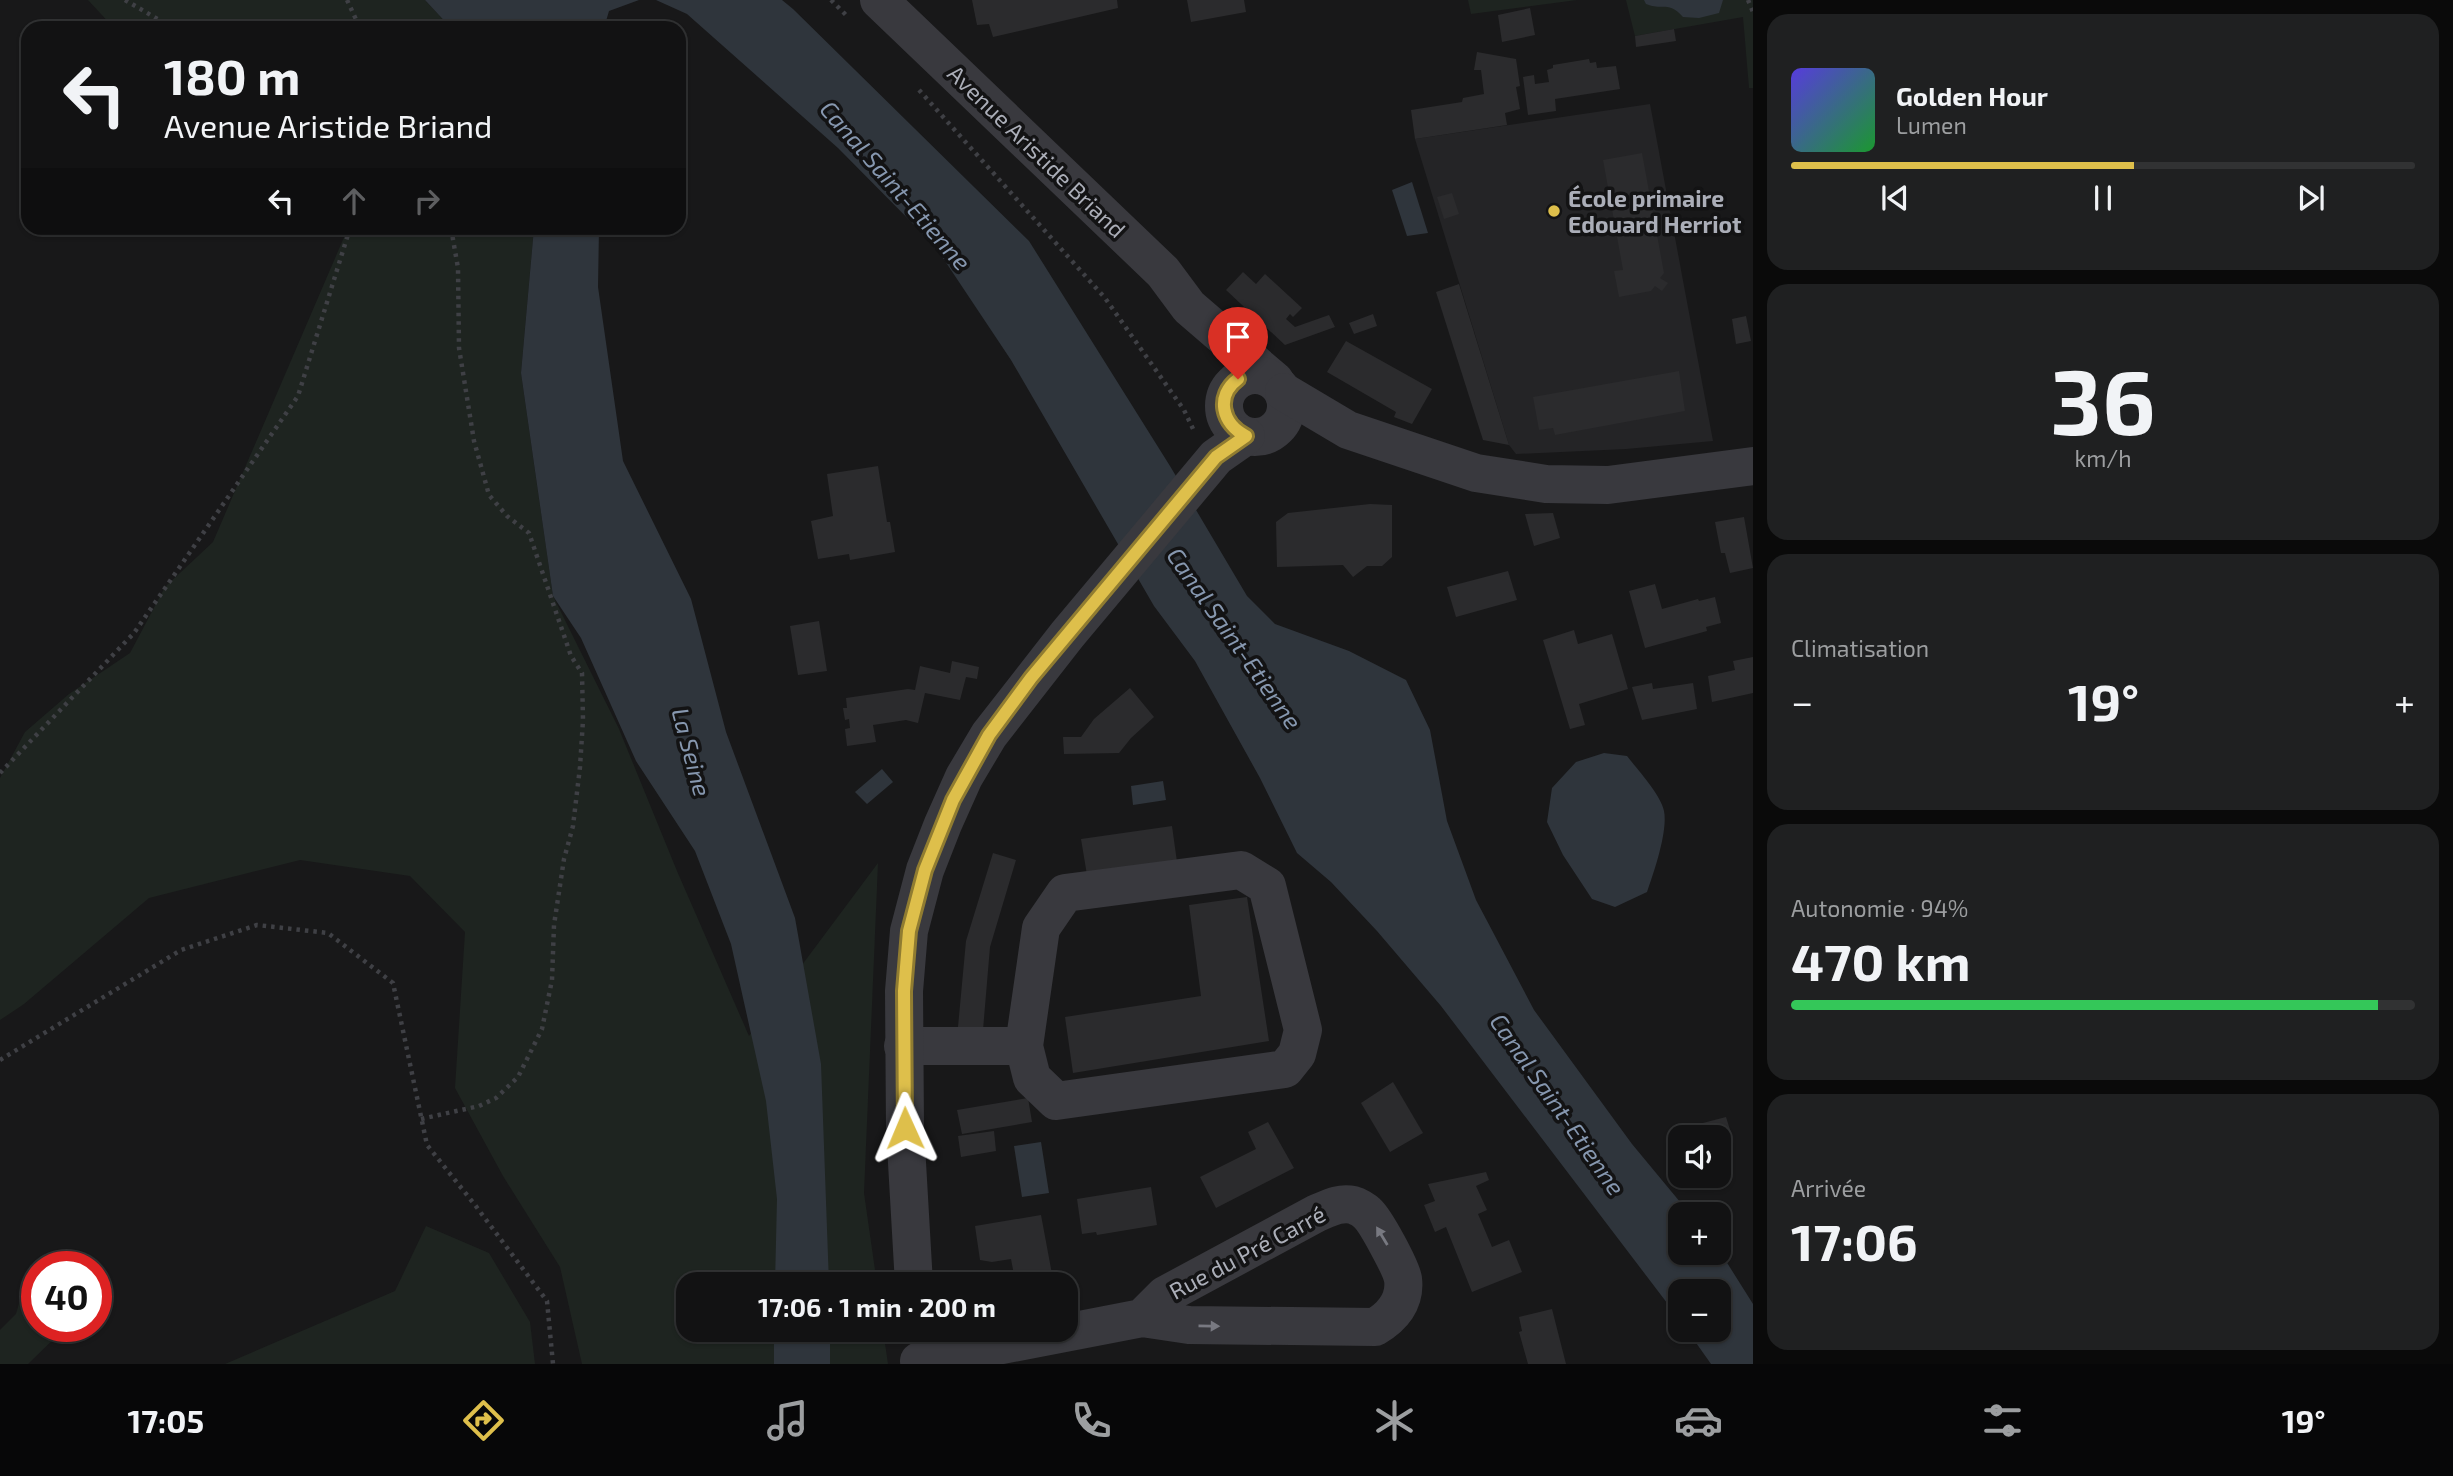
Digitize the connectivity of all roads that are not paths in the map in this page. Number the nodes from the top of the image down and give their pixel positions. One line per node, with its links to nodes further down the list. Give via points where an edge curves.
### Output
1 (864, 8): 2 (street, Avenue Aristide Briand, via 1163,272)
2 (1189, 307): 3 (street, Avenue Aristide Briand); 3 (street, Avenue Aristide Briand)
3 (1245, 422): 4 (street, via 1348,430 1476,473 1546,484 1608,485); 5 (street, via 1038,670 964,777 925,870 909,931)
4 (1753, 466)
5 (903, 1046): 6 (street); 7 (street)
6 (1024, 1046): 6 (street, via 1032,1078 1056,1101 1285,1069 1297,1054 1303,1030 1267,886 1241,870 1065,893 1041,928)
7 (913, 1272)
8 (1142, 1318): 8 (street, Rue du Pré Carré, one-way to 8, via 1189,1325 1375,1327 1391,1318 1401,1299 1403,1279 1367,1212 1354,1205 1338,1205 1165,1295); 9 (street, Rue du Pré Carré)
9 (918, 1352)

